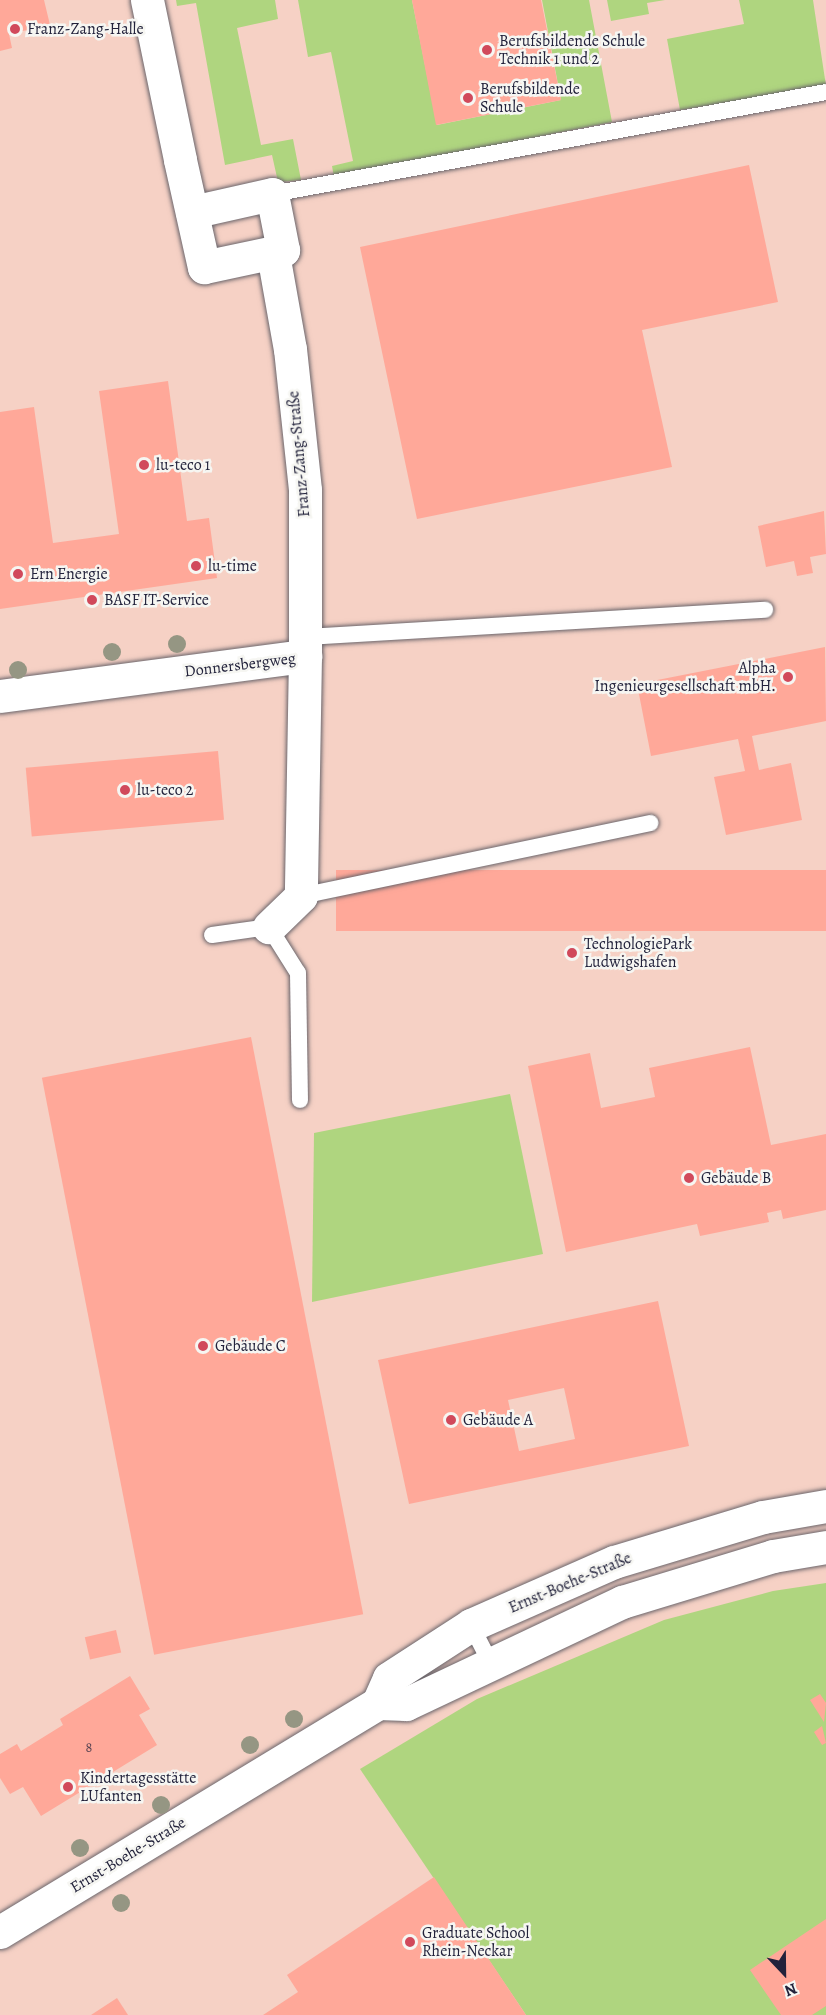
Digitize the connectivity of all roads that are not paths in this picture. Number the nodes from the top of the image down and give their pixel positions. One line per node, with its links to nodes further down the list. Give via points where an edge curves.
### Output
1 (147, 0): 4 (street)
2 (826, 92): 3 (lane)
3 (272, 194): 4 (street); 5 (street, Franz-Zang-Straße, via 284,250)
4 (192, 212): 5 (street, via 204,267)
5 (273, 254): 7 (street, Franz-Zang-Straße, via 290,349 305,490)
6 (765, 610): 7 (lane)
7 (305, 647): 8 (street, Donnersbergweg); 10 (street, Donnersbergweg)
8 (0, 696)
9 (650, 823): 10 (lane)
10 (301, 896): 11 (street)
11 (269, 927): 12 (lane); 13 (lane, via 298,973)
12 (212, 935)
13 (300, 1100)
14 (826, 1506): 15 (street, Ernst-Boehe-Straße)
15 (763, 1517): 17 (lane); 18 (street, Ernst-Boehe-Straße, via 614,1562)
16 (826, 1547): 17 (street)
17 (773, 1556): 19 (street, via 622,1602)
18 (471, 1625): 19 (lane); 20 (street, Ernst-Boehe-Straße, via 389,1678)
19 (490, 1662): 20 (street, via 406,1704)
20 (378, 1703): 21 (street, Ernst-Boehe-Straße)
21 (0, 1932)

